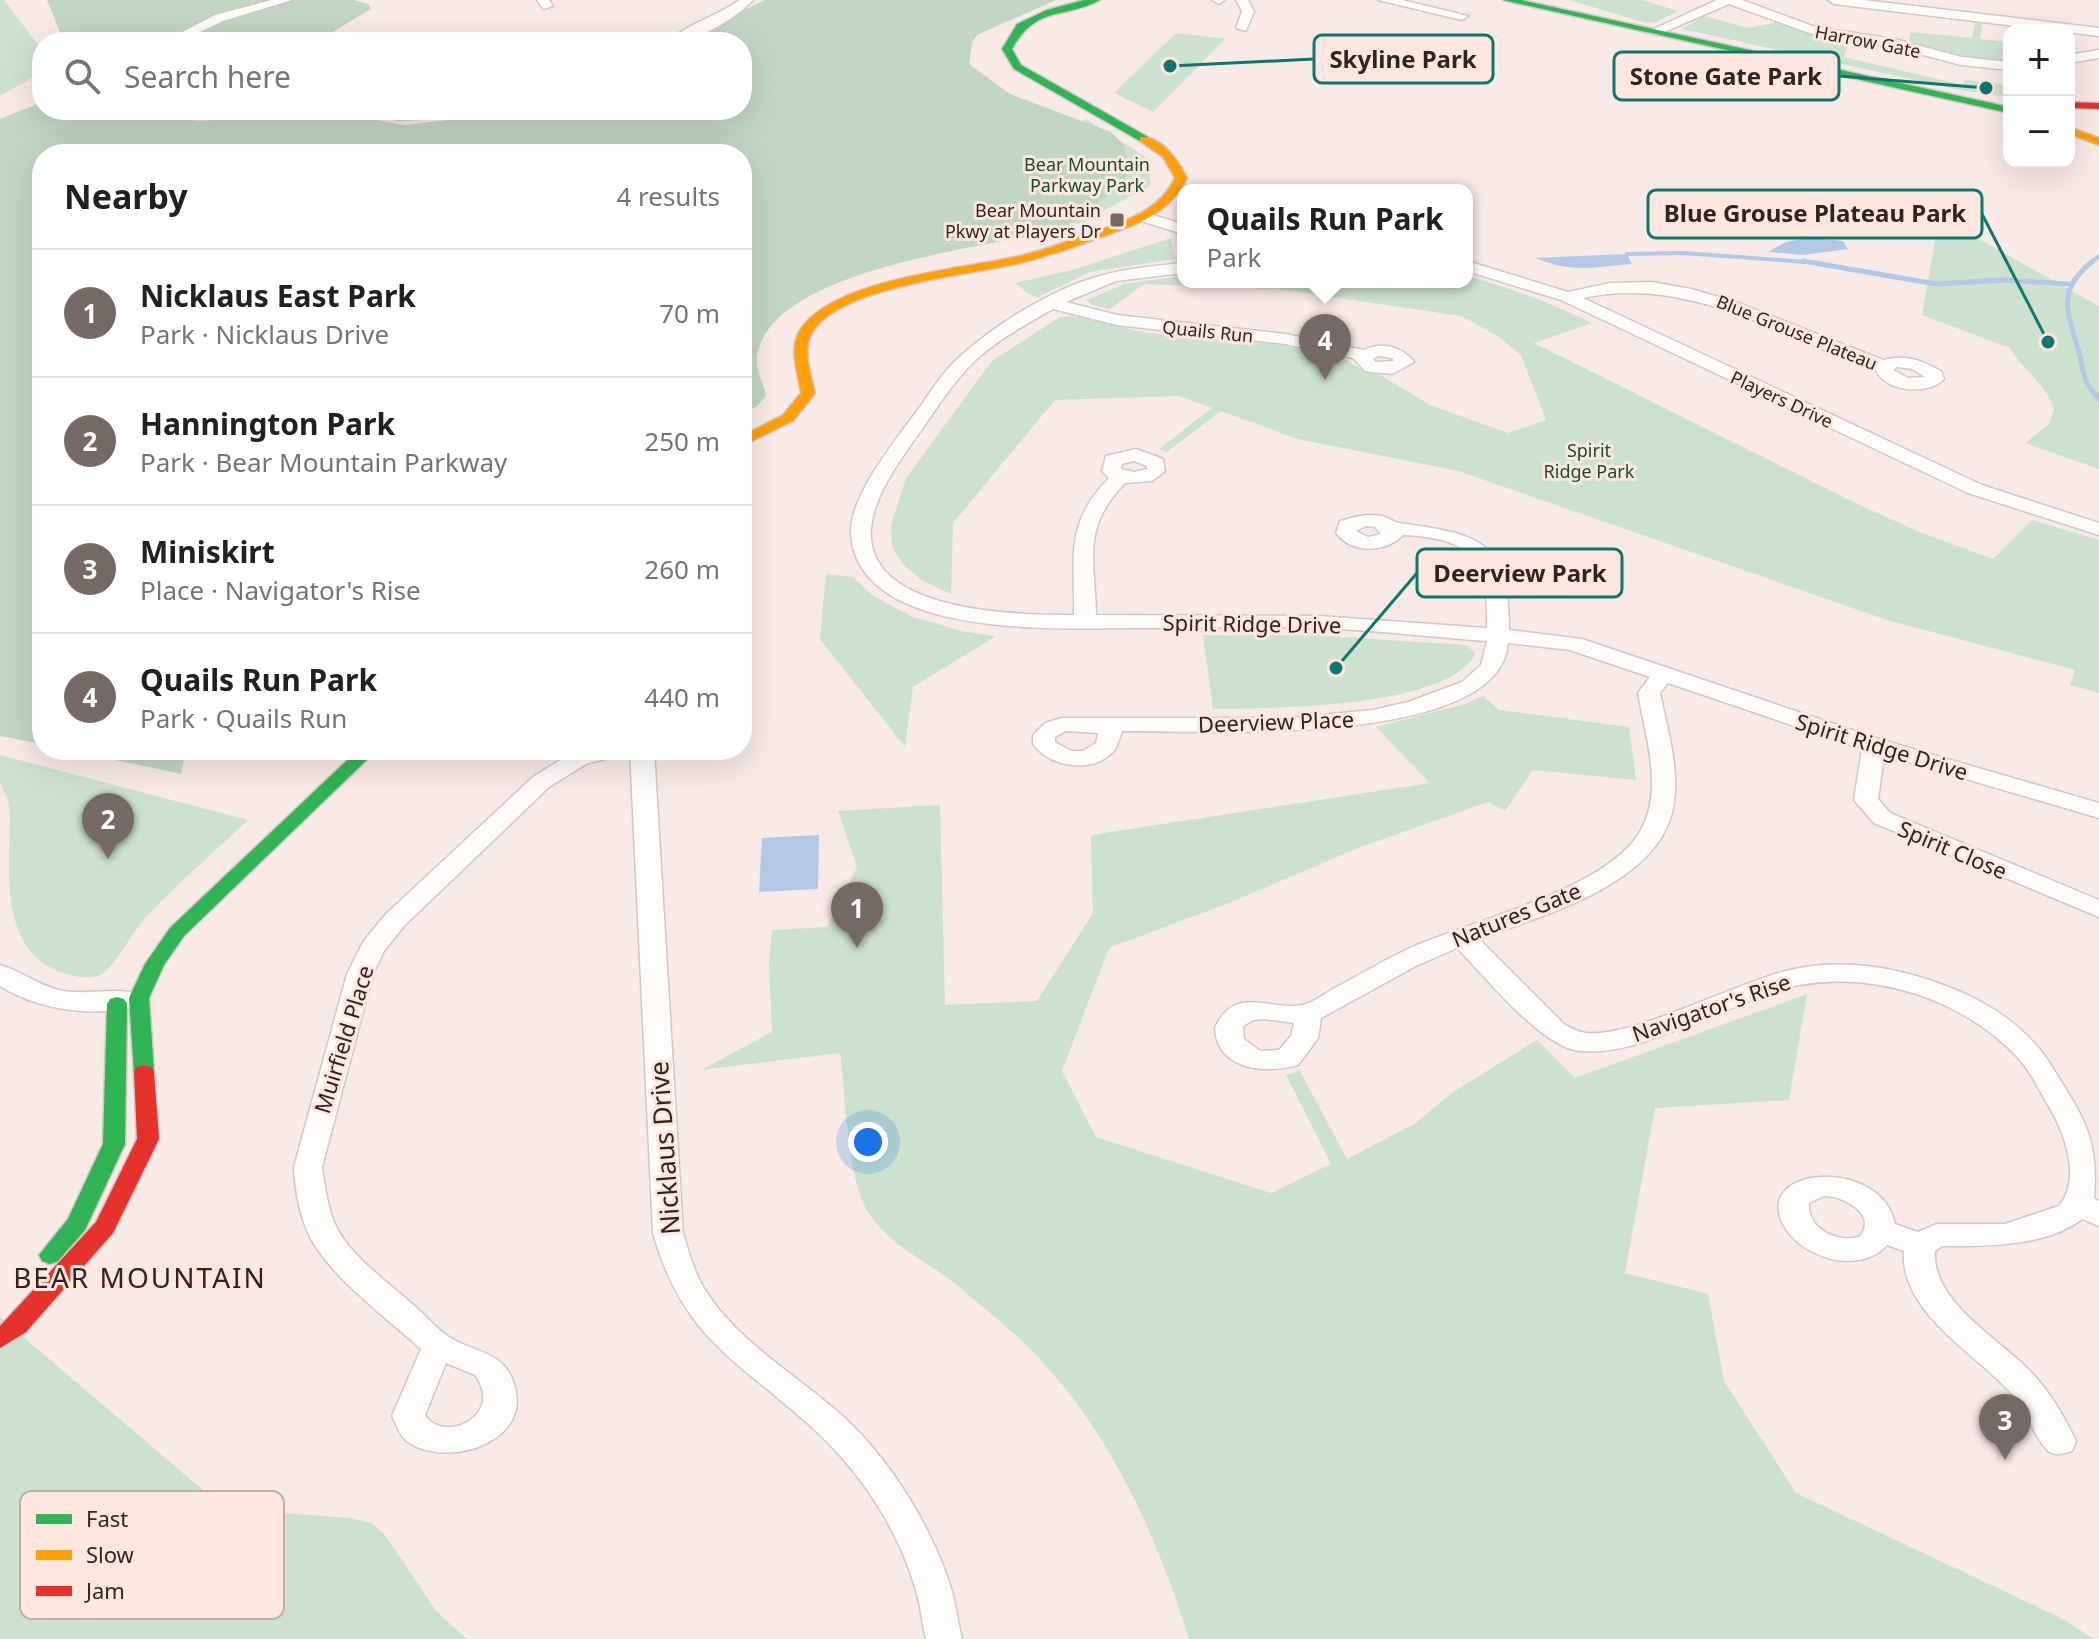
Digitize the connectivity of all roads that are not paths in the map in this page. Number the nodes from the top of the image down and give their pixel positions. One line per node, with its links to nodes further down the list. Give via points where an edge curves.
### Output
1 (286, 0): 15 (street, via 219,18)
2 (747, 0): 16 (street)
3 (1095, 0): 28 (street, via 1020,26 1007,49 1017,67 1163,150 1174,161)
4 (1116, 0): 29 (street, via 1030,27 1019,49 1029,66 1174,148 1193,169)
5 (1242, 0): 13 (street, via 1248,11)
6 (1384, 0): 12 (street)
7 (1508, 0): 14 (street)
8 (1525, 0): 14 (street)
9 (1729, 0): 14 (street); 18 (street, Harrow Gate, via 1812,30)
10 (1834, 0): 11 (street)
11 (1893, 7): 17 (street); 18 (street, via 1891,15 1899,26)
12 (1462, 16)
13 (1242, 28)
14 (1656, 31): 22 (street); 25 (street)
15 (190, 32)
16 (691, 32)
17 (2099, 32)
18 (1894, 43): 21 (street, Harrow Gate, via 1961,61)
19 (2099, 54): 20 (street)
20 (2075, 58)
21 (2003, 65)
22 (2003, 99)
23 (2075, 105): 24 (street)
24 (2099, 106)
25 (2003, 109)
26 (2075, 132): 27 (street)
27 (2099, 142)
28 (1180, 184)
29 (1195, 184)
30 (1177, 189): 32 (street)
31 (1177, 207): 32 (street)
32 (1150, 219): 33 (street); 40 (street, via 1037,255 874,291 835,306 807,328 801,353 808,393 788,418); 41 (street, via 1023,266 882,295 845,309 820,330 814,352 825,393 801,421)
33 (1177, 227)
34 (1473, 268): 36 (street, Players Drive)
35 (1177, 269): 37 (street, Spirit Ridge Drive, via 1097,281)
36 (1567, 297): 39 (street, Blue Grouse Plateau, via 1636,286 1703,295); 44 (street, Players Drive, via 1975,489)
37 (1052, 304): 38 (street, Quails Run, via 1117,320 1285,339); 45 (street, Spirit Ridge Drive, via 961,366 880,475 861,533 867,556 885,580 920,601 1008,621)
38 (1364, 355)
39 (1885, 367)
40 (752, 437)
41 (752, 446)
42 (1121, 476): 45 (street, via 1087,516 1082,531)
43 (1391, 529): 46 (street, via 1442,533 1484,558 1494,575)
44 (2099, 529)
45 (1085, 621): 46 (street, Spirit Ridge Drive, via 1319,622)
46 (1498, 634): 47 (street, Spirit Ridge Drive, via 1574,644); 48 (street, Deerview Place, via 1493,665 1477,682 1452,695 1369,718)
47 (1662, 675): 49 (street, Spirit Ridge Drive); 56 (street, Natures Gate, via 1649,693 1665,796 1652,835 1626,862 1579,891)
48 (1110, 728)
49 (1874, 745): 54 (street, Spirit Ridge Drive); 55 (street, Spirit Close, via 1866,800 1882,818)
50 (335, 760): 57 (street, via 151,936)
51 (358, 760): 59 (street, via 177,932)
52 (576, 760): 66 (street, Muirfield Place, via 541,782 372,948 313,1138 310,1189 324,1235)
53 (643, 760): 68 (street, Nicklaus Drive, via 668,1233 674,1261 689,1295 725,1339 799,1396 870,1469 901,1517 934,1590)
54 (2099, 811)
55 (2099, 909)
56 (1461, 936): 60 (street, Natures Gate); 61 (street, Navigator's Rise, via 1555,1031 1593,1043 1617,1041 1812,974 1884,977 1959,1001 1996,1022 2031,1054 2079,1134)
57 (138, 957)
58 (0, 974): 59 (street, via 17,987 65,1001)
59 (128, 993): 64 (street, via 114,1144 77,1224); 65 (street, via 148,1139 105,1227)
60 (1309, 1013)
61 (2088, 1209): 63 (street, Navigator's Rise, via 2005,1235 1937,1235)
62 (1882, 1231): 63 (street)
63 (1920, 1245): 67 (street, via 1918,1268 1943,1308 2022,1383)
64 (39, 1267)
65 (0, 1339)
66 (438, 1346)
67 (2060, 1441)
68 (944, 1639)

